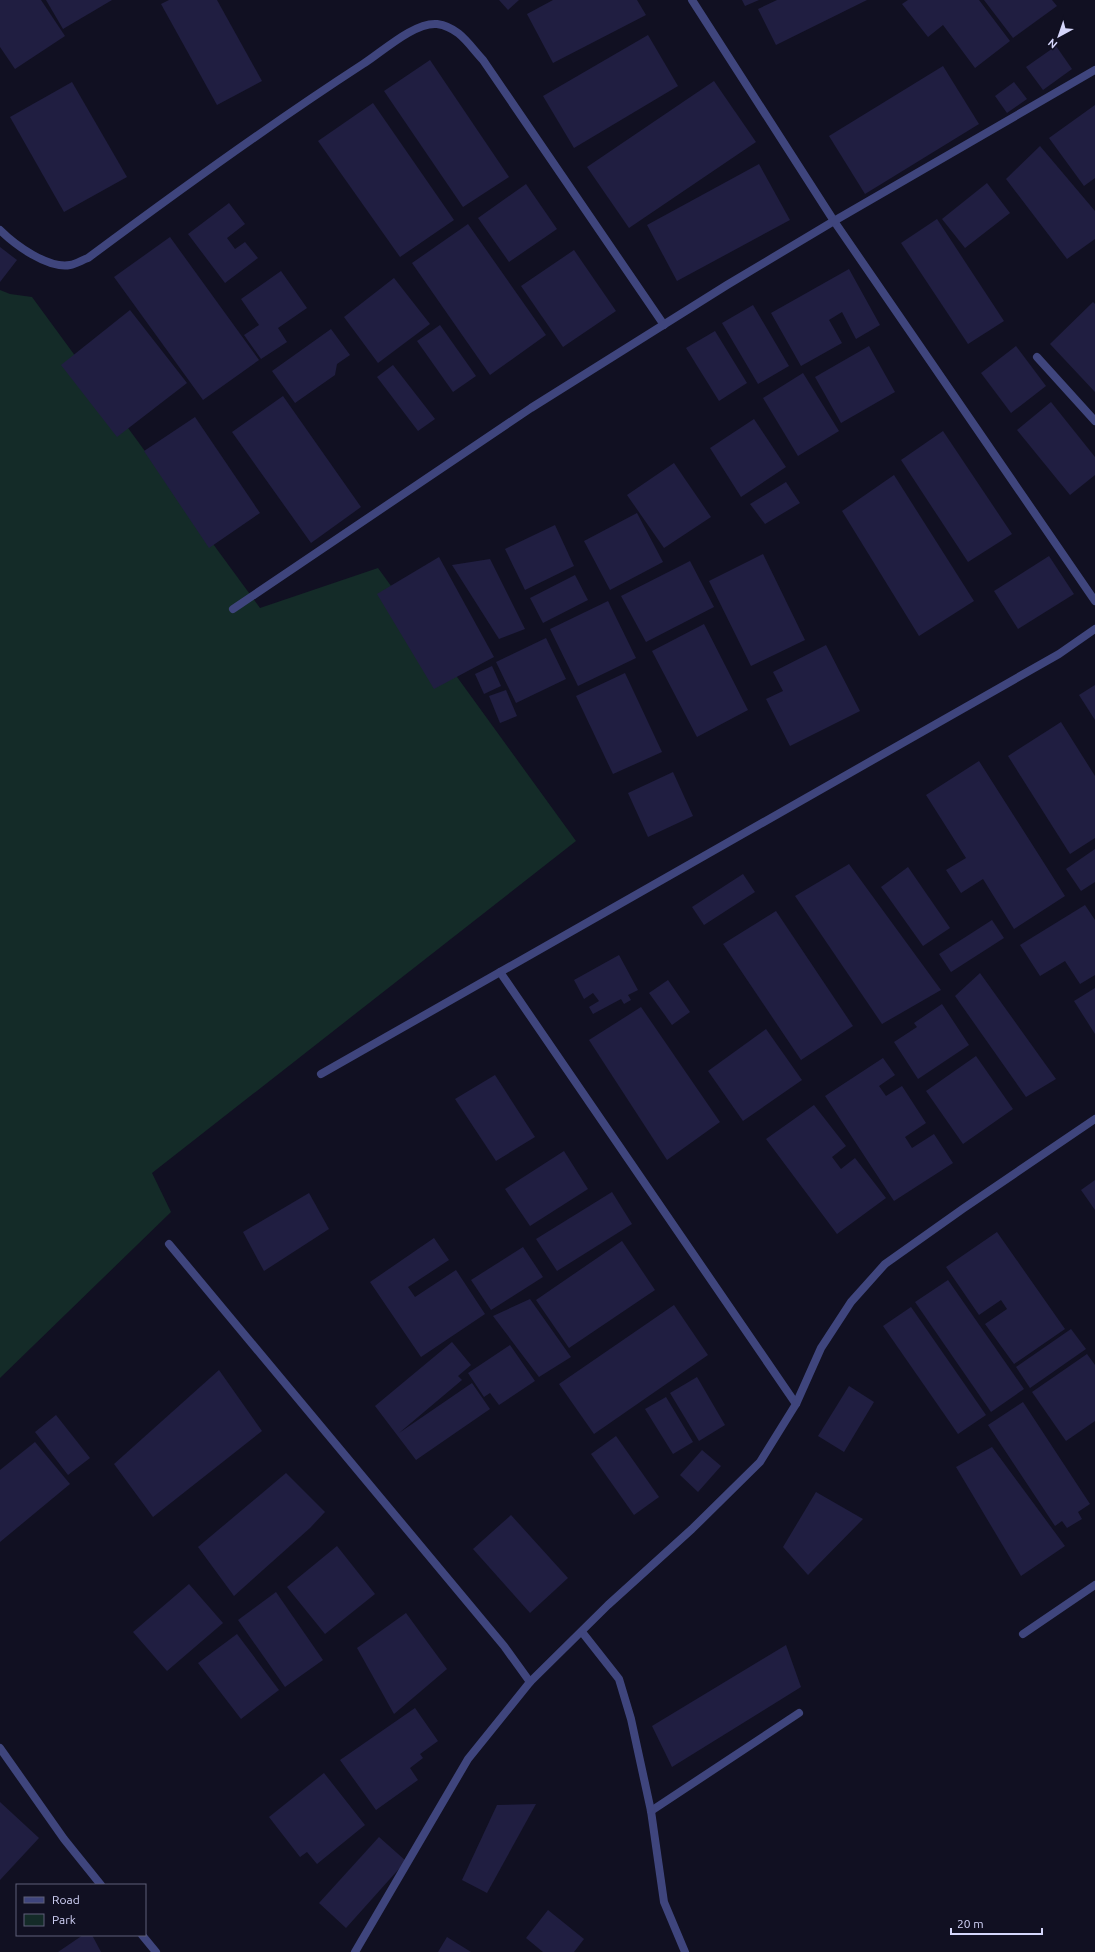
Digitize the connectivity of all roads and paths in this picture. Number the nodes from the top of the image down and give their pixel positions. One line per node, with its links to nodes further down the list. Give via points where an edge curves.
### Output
1 (692, 0): 3 (street)
2 (1095, 70): 3 (street)
3 (834, 220): 5 (street); 8 (street)
4 (0, 230): 5 (street, via 50,264 70,265 88,258 301,104 403,36 424,26 436,24 455,29 483,60)
5 (664, 325): 9 (street, via 531,408)
6 (1037, 357): 7 (street)
7 (1095, 421)
8 (1095, 601)
9 (232, 609)
10 (1095, 629): 11 (street, via 1059,654)
11 (500, 972): 12 (street); 15 (street)
12 (320, 1074)
13 (1095, 1119): 15 (street, via 885,1264 851,1302 821,1348)
14 (169, 1244): 19 (street, via 504,1646)
15 (796, 1404): 17 (street, via 760,1462)
16 (1095, 1585): 18 (street)
17 (582, 1632): 19 (street); 22 (street, via 619,1679 631,1719)
18 (1023, 1634)
19 (530, 1682): 26 (street, via 468,1758)
20 (799, 1713): 22 (street)
21 (0, 1748): 23 (street, via 64,1839)
22 (651, 1811): 27 (street, via 664,1902)
23 (100, 1884)
24 (143, 1936): 25 (street)
25 (156, 1952)
26 (355, 1952)
27 (685, 1952)

